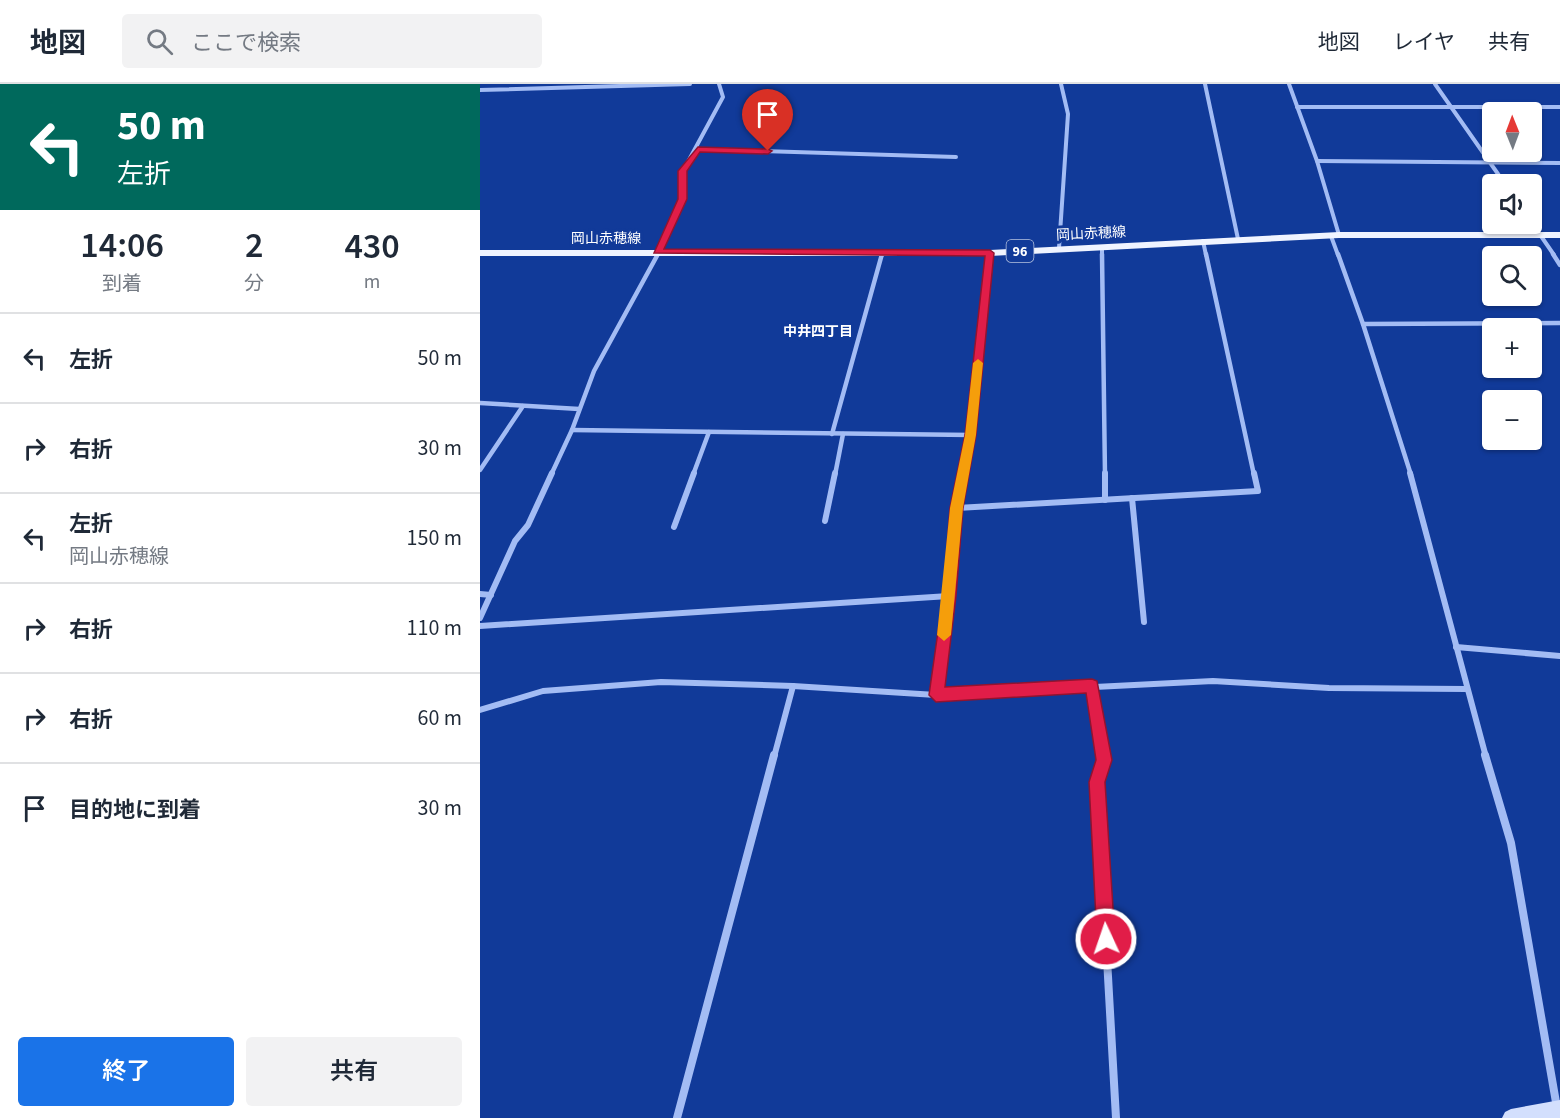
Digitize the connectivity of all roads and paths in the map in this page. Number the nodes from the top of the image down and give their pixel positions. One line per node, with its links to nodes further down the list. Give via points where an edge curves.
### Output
1 (690, 84): 7 (street)
2 (719, 84): 11 (street, via 723,97)
3 (1061, 84): 23 (street, via 1068,114)
4 (1205, 84): 20 (street)
5 (1289, 84): 8 (street)
6 (1435, 84): 10 (street)
7 (480, 90)
8 (1297, 106): 10 (street); 13 (street)
9 (1560, 107): 10 (street)
10 (1452, 108): 14 (street)
11 (698, 149): 12 (street); 24 (street, via 682,171 682,199)
12 (956, 157)
13 (1317, 161): 14 (street); 19 (street)
14 (1490, 163): 15 (street); 16 (street)
15 (1560, 163)
16 (1498, 174)
17 (1539, 235): 18 (main road, 岡山赤穂線 / 96); 19 (main road, 岡山赤穂線 / 96); 28 (street)
18 (1560, 235)
19 (1335, 236): 20 (main road, 岡山赤穂線 / 96); 30 (street)
20 (1238, 239): 21 (main road, 岡山赤穂線 / 96)
21 (1203, 241): 22 (main road, 岡山赤穂線 / 96); 40 (street, via 1258,491)
22 (1102, 247): 23 (main road, 岡山赤穂線 / 96); 41 (street)
23 (1059, 248): 27 (main road, 岡山赤穂線 / 96)
24 (658, 251): 25 (main road, 岡山赤穂線 / 96); 26 (main road, 岡山赤穂線 / 96); 33 (street, via 594,371)
25 (883, 252): 27 (main road, 岡山赤穂線 / 96); 36 (street)
26 (480, 253)
27 (990, 253): 38 (street)
28 (1560, 265)
29 (1560, 323): 30 (street)
30 (1363, 324): 51 (street, via 1418,498)
31 (480, 403): 32 (street)
32 (523, 406): 33 (street); 39 (street)
33 (579, 409): 34 (street)
34 (572, 430): 35 (street); 46 (street)
35 (710, 432): 36 (street); 44 (street)
36 (832, 434): 37 (street)
37 (843, 434): 38 (street); 43 (street)
38 (970, 435): 42 (street)
39 (480, 470)
40 (1132, 498): 41 (street); 49 (street)
41 (1105, 500): 42 (street)
42 (957, 508): 47 (street)
43 (825, 521)
44 (674, 527)
45 (480, 594): 46 (street)
46 (491, 595): 48 (street)
47 (949, 596): 50 (street); 56 (street)
48 (480, 618)
49 (1144, 622)
50 (480, 626)
51 (1456, 647): 52 (street); 55 (street)
52 (1560, 656)
53 (793, 686): 56 (street); 57 (street, via 661,682 543,691); 59 (street)
54 (1092, 686): 55 (street, via 1213,681 1329,688); 56 (street); 60 (street, via 1104,760 1097,782)
55 (1466, 689): 58 (street, via 1511,843)
56 (936, 695)
57 (480, 710)
58 (1558, 1109): 61 (main road)
59 (677, 1118)
60 (1116, 1118)
61 (1511, 1118)

